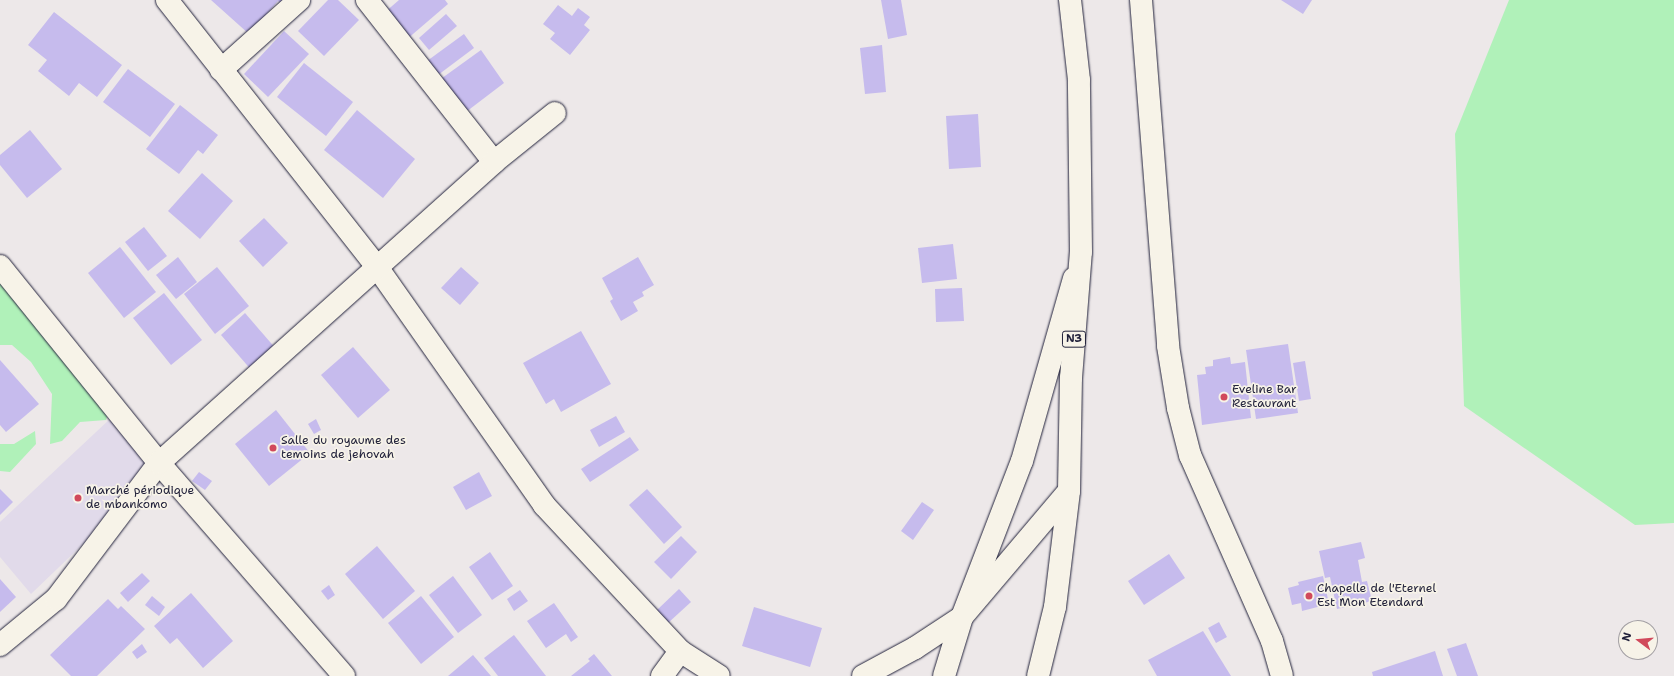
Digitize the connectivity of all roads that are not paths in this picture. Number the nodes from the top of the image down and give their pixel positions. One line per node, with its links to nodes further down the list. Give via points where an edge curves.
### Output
1 (167, 0): 6 (main road)
2 (299, 0): 6 (main road)
3 (367, 0): 8 (main road)
4 (1070, 0): 9 (main road, N3, via 1079,80)
5 (1144, 1): 23 (main road, via 1168,346 1178,408 1190,455 1272,641)
6 (221, 70): 11 (main road)
7 (555, 113): 8 (main road)
8 (494, 162): 11 (main road)
9 (1081, 252): 13 (main road, N3, via 1071,378); 14 (main road, via 1022,461)
10 (0, 266): 12 (main road)
11 (377, 267): 12 (main road); 16 (main road, via 544,505)
12 (159, 463): 15 (main road, via 56,599); 17 (main road)
13 (1069, 491): 14 (main road); 22 (main road, N3, via 1055,606)
14 (962, 617): 20 (main road, via 915,648); 21 (main road)
15 (0, 645)
16 (680, 651): 18 (main road); 19 (main road)
17 (344, 676)
18 (662, 676)
19 (720, 676)
20 (864, 676)
21 (944, 676)
22 (1038, 676)
23 (1282, 676)

